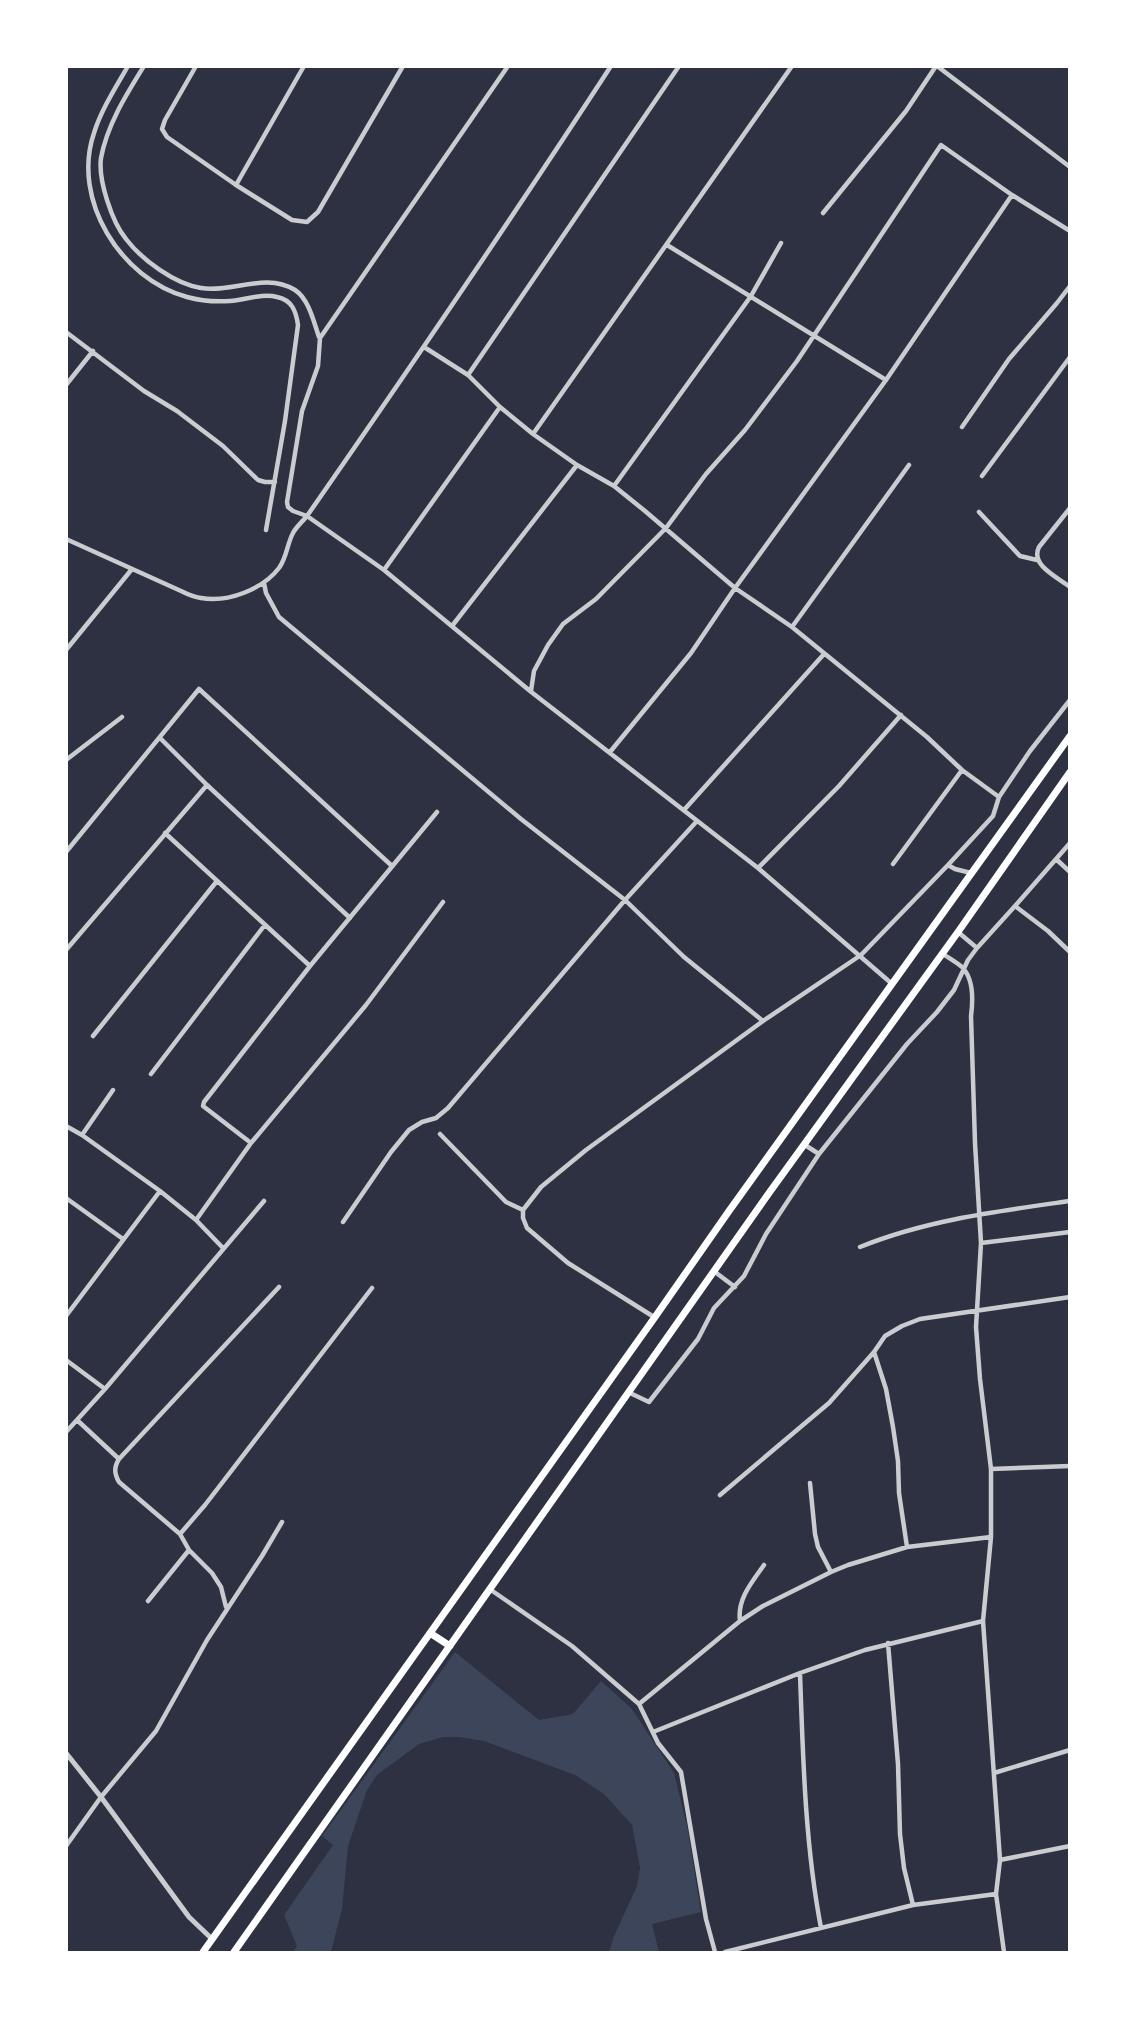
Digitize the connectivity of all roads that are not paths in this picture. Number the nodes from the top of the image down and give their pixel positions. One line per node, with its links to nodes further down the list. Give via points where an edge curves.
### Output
1 (128, 66): 35 (street, via 94,132 89,154 97,215 111,241 131,263 168,289 211,302 276,296 292,305 298,325)
2 (144, 66): 22 (street, via 105,139 100,162 107,199 126,239 158,269 203,289 279,283 298,291)
3 (196, 66): 12 (street, via 162,129 178,146)
4 (304, 66): 12 (street)
5 (403, 66): 12 (street, via 318,212 307,222 292,220)
6 (508, 66): 22 (street)
7 (611, 66): 23 (street)
8 (679, 66): 26 (street)
9 (792, 66): 17 (street)
10 (936, 66): 11 (street); 14 (street, via 906,111)
11 (1069, 167)
12 (236, 185)
13 (1012, 195): 15 (street); 21 (street, via 941,145); 27 (street)
14 (823, 213)
15 (1069, 231)
16 (781, 243): 19 (street)
17 (667, 245): 19 (street); 31 (street)
18 (1069, 286): 30 (street, via 1009,359)
19 (751, 296): 21 (street); 36 (street)
20 (66, 332): 24 (street)
21 (814, 336): 27 (street); 40 (street)
22 (320, 338): 39 (street, via 318,366 302,411 287,502 293,511)
23 (424, 347): 26 (street); 39 (street)
24 (93, 351): 28 (street); 35 (street, via 223,446 258,480)
25 (1069, 358): 34 (street)
26 (468, 375): 29 (street)
27 (886, 380): 48 (street)
28 (66, 385)
29 (500, 407): 31 (street); 45 (street)
30 (962, 427)
31 (533, 434): 32 (street)
32 (577, 465): 36 (street); 49 (street)
33 (909, 465): 50 (street)
34 (982, 476)
35 (275, 482): 41 (street)
36 (614, 486): 40 (street)
37 (1069, 508): 43 (street, via 1039,547)
38 (979, 512): 43 (street, via 1020,556)
39 (307, 516): 45 (street); 46 (street, via 293,533 279,568)
40 (666, 528): 48 (street); 53 (street, via 596,599 564,624 534,671)
41 (267, 530)
42 (66, 539): 44 (street)
43 (1037, 560): 47 (street)
44 (132, 569): 46 (street, via 200,598 219,599); 51 (street)
45 (384, 570): 49 (street)
46 (264, 583): 79 (street, via 279,617)
47 (1069, 587)
48 (735, 588): 50 (street); 59 (street, via 691,653)
49 (452, 626): 53 (street)
50 (792, 627): 52 (street)
51 (66, 650)
52 (824, 654): 55 (street); 65 (street)
53 (530, 691): 59 (street)
54 (1069, 700): 64 (street)
55 (901, 715): 61 (street); 75 (street)
56 (122, 718): 60 (street)
57 (1069, 736): 77 (highway)
58 (160, 738): 63 (street); 70 (street); 74 (street, via 199,689)
59 (610, 752): 65 (street)
60 (66, 760)
61 (962, 770): 64 (street); 72 (street)
62 (1069, 772): 84 (highway)
63 (206, 785): 68 (street); 82 (street)
64 (999, 797): 73 (street, via 993,816)
65 (684, 810): 67 (street)
66 (437, 812): 74 (street)
67 (697, 821): 75 (street); 79 (street)
68 (165, 833): 78 (street); 86 (street)
69 (1069, 843): 71 (street)
70 (66, 852)
71 (1056, 859): 76 (street); 81 (street)
72 (892, 864)
73 (948, 865): 77 (street); 89 (street)
74 (392, 866): 82 (street)
75 (758, 868): 89 (street)
76 (1069, 872)
77 (972, 873): 92 (highway)
78 (217, 881): 83 (street); 94 (street)
79 (625, 900): 93 (street, via 684,957); 110 (street, via 448,1108 409,1130)
80 (443, 902): 100 (street, via 366,1005)
81 (1015, 905): 85 (street); 87 (street)
82 (350, 918): 90 (street)
83 (264, 926): 90 (street); 95 (street)
84 (958, 932): 85 (street); 88 (highway)
85 (977, 948): 91 (street)
86 (66, 950)
87 (1069, 951)
88 (942, 953): 91 (street); 101 (highway)
89 (861, 955): 92 (street); 93 (street)
90 (310, 966): 100 (street, via 204,1102 209,1112)
91 (964, 969): 102 (street, via 937,1012); 108 (street, via 973,999)
92 (891, 983): 123 (highway)
93 (763, 1021): 107 (street, via 586,1150 541,1187)
94 (93, 1036)
95 (151, 1074)
96 (113, 1090): 98 (street)
97 (66, 1126): 98 (street)
98 (82, 1135): 103 (street)
99 (440, 1135): 107 (street, via 506,1202)
100 (251, 1143): 109 (street)
101 (805, 1145): 102 (street); 116 (highway)
102 (819, 1154): 118 (street)
103 (160, 1191): 109 (street); 112 (street)
104 (67, 1201): 112 (street)
105 (264, 1201): 115 (street)
106 (1069, 1201): 108 (street)
107 (523, 1210): 123 (street, via 527,1228 568,1263)
108 (979, 1214): 113 (street); 114 (street, via 903,1231)
109 (196, 1220): 115 (street)
110 (343, 1222)
111 (1069, 1232): 113 (street)
112 (123, 1239): 122 (street)
113 (981, 1243): 121 (street)
114 (860, 1247)
115 (223, 1248): 126 (street)
116 (715, 1272): 118 (street); 127 (highway)
117 (278, 1287): 130 (street)
118 (735, 1287): 127 (street, via 714,1308 698,1339 649,1402)
119 (372, 1288): 136 (street)
120 (1069, 1297): 121 (street)
121 (976, 1311): 124 (street, via 902,1326 885,1336); 132 (street)
122 (66, 1316)
123 (655, 1317): 147 (highway)
124 (874, 1352): 134 (street, via 829,1403); 138 (street, via 893,1427)
125 (66, 1360): 126 (street)
126 (105, 1389): 128 (street)
127 (630, 1393): 142 (highway)
128 (78, 1420): 129 (street); 130 (street)
129 (66, 1432)
130 (119, 1459): 136 (street, via 114,1473 119,1482)
131 (1069, 1466): 132 (street)
132 (991, 1469): 137 (street)
133 (810, 1483): 141 (street, via 818,1547)
134 (720, 1495)
135 (282, 1522): 144 (street)
136 (180, 1534): 139 (street)
137 (991, 1537): 138 (street); 146 (street)
138 (907, 1547): 141 (street)
139 (189, 1550): 143 (street); 144 (street, via 212,1573)
140 (764, 1565): 145 (street, via 740,1605)
141 (831, 1572): 145 (street)
142 (491, 1590): 149 (highway); 151 (street, via 572,1646)
143 (148, 1601)
144 (227, 1608): 156 (street, via 156,1731)
145 (740, 1621): 151 (street)
146 (982, 1622): 148 (street); 155 (street)
147 (430, 1633): 149 (highway); 163 (highway)
148 (888, 1643): 150 (street); 161 (street, via 900,1834)
149 (450, 1646): 165 (highway)
150 (800, 1673): 152 (street); 162 (street, via 805,1793)
151 (639, 1704): 152 (street)
152 (653, 1732): 166 (street, via 681,1772)
153 (1069, 1750): 155 (street)
154 (66, 1753): 156 (street)
155 (994, 1773): 159 (street)
156 (101, 1797): 157 (street); 163 (street, via 189,1917)
157 (66, 1846)
158 (1069, 1846): 159 (street)
159 (1000, 1860): 160 (street)
160 (996, 1894): 161 (street); 168 (street)
161 (913, 1905): 162 (street)
162 (821, 1928): 167 (street)
163 (212, 1939): 164 (highway)
164 (203, 1952)
165 (234, 1952)
166 (715, 1952)
167 (725, 1952)
168 (1004, 1952)

